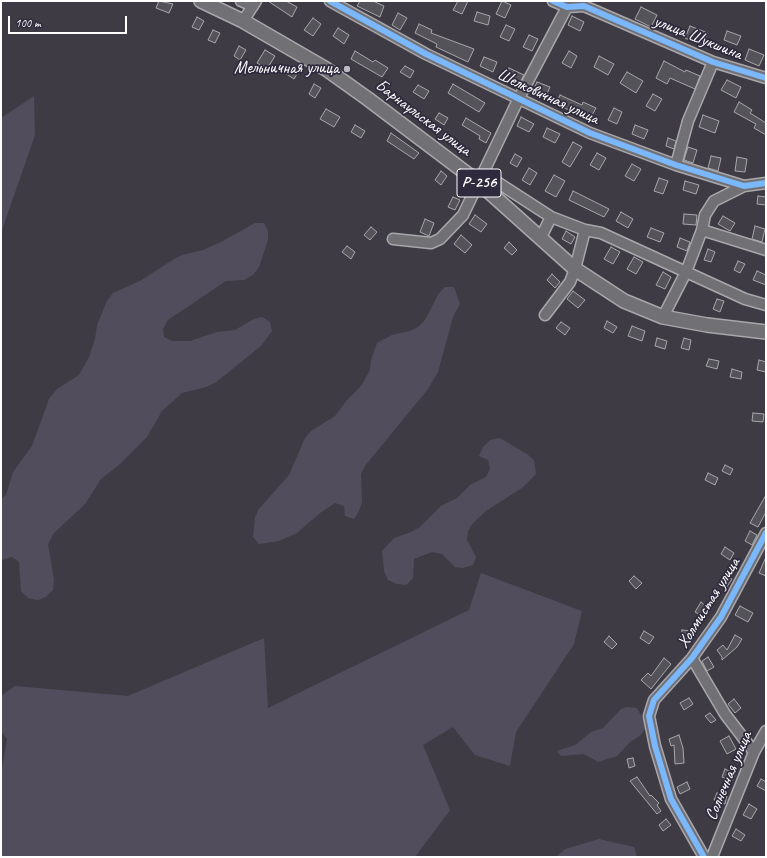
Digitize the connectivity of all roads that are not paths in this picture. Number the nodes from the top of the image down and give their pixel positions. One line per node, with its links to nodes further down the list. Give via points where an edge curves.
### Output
1 (201, 1): 7 (main road, Барнаульская улица / Р-256)
2 (241, 1): 5 (street)
3 (330, 1): 10 (street, Шелковичная улица, via 426,54)
4 (553, 1): 6 (street, улица Шукшина)
5 (254, 4): 7 (street)
6 (567, 7): 8 (street, улица Шукшина, via 584,6); 10 (street)
7 (243, 21): 12 (main road, Барнаульская улица / Р-256, via 326,69)
8 (713, 62): 9 (street, улица Шукшина); 11 (street, via 688,121)
9 (766, 78)
10 (518, 100): 11 (street, Шелковичная улица, via 590,132); 12 (street)
11 (676, 165): 14 (street, Шелковичная улица)
12 (480, 178): 15 (street); 18 (street, via 463,215 440,239 431,243); 19 (main road, Барнаульская улица / Р-256)
13 (766, 182): 14 (street, Шелковичная улица)
14 (744, 186): 17 (street, via 714,201 705,215)
15 (551, 217): 16 (street); 19 (street)
16 (585, 230): 21 (street); 22 (street, via 600,233)
17 (702, 230): 20 (street); 22 (street)
18 (394, 239)
19 (540, 239): 21 (main road, Барнаульская улица / Р-256)
20 (766, 250)
21 (575, 269): 24 (street, via 570,282); 25 (main road, Барнаульская улица / Р-256, via 624,301)
22 (686, 272): 23 (street, via 745,299); 25 (street)
23 (766, 305)
24 (545, 315)
25 (663, 317): 26 (main road, Барнаульская улица / Р-256)
26 (766, 332)
27 (766, 533): 28 (street, Холмистая улица)
28 (762, 550): 29 (street, Холмистая улица, via 721,617)
29 (692, 658): 31 (street, via 725,714); 32 (street, Холмистая улица, via 654,700 649,716 671,799)
30 (766, 731): 31 (street, Солнечная улица)
31 (754, 752): 33 (street, Солнечная улица)
32 (704, 857)
33 (712, 857)

